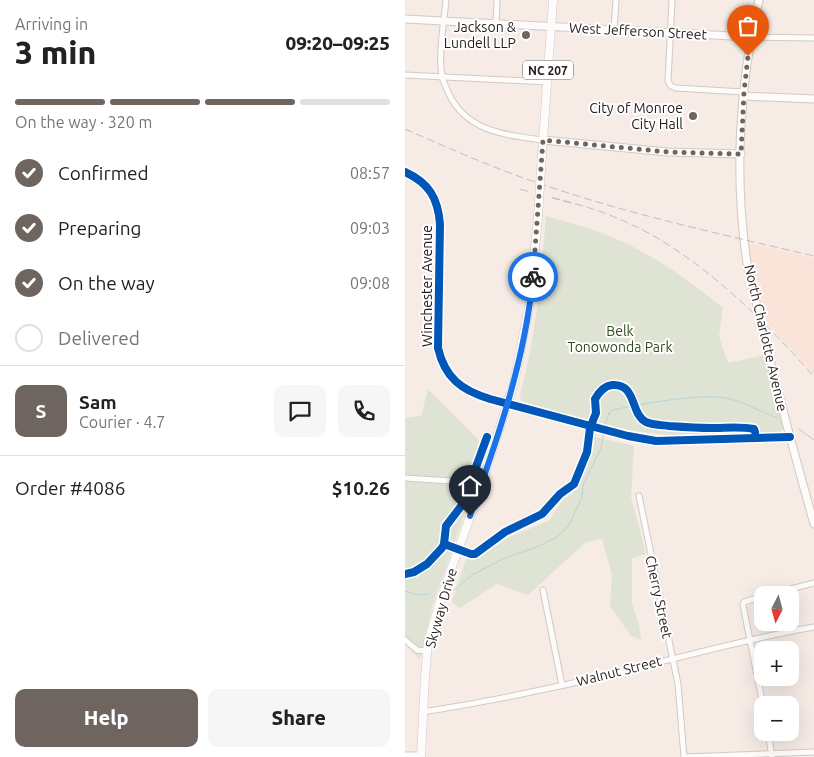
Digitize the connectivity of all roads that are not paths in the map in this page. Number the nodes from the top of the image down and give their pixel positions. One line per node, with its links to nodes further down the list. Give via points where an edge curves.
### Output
1 (446, 0): 8 (street)
2 (497, 0): 9 (street)
3 (553, 0): 10 (main road, NC 207)
4 (616, 0): 11 (street)
5 (672, 0): 12 (street)
6 (759, 0): 13 (main road, North Charlotte Avenue)
7 (405, 19): 8 (main road, West Jefferson Street)
8 (444, 21): 9 (main road, West Jefferson Street); 16 (street)
9 (496, 23): 10 (main road, West Jefferson Street)
10 (551, 26): 11 (main road, West Jefferson Street); 17 (main road, NC 207)
11 (614, 30): 12 (main road, West Jefferson Street)
12 (671, 33): 13 (main road, West Jefferson Street); 18 (street, via 669,81 673,87)
13 (751, 37): 14 (street, West Jefferson Street); 18 (main road, North Charlotte Avenue)
14 (814, 38)
15 (405, 75): 16 (street)
16 (442, 77): 17 (street); 20 (street, via 453,103 474,123 501,134)
17 (547, 82): 20 (main road, NC 207)
18 (743, 94): 19 (main road); 21 (main road, North Charlotte Avenue)
19 (814, 99)
20 (543, 140): 21 (main road, via 668,152); 23 (main road, Skyway Drive / NC 207, bridge, via 530,302)
21 (741, 154): 24 (main road, North Charlotte Avenue, via 747,262)
22 (405, 172): 23 (main road, Winchester Avenue, via 430,190 439,212 438,348 443,364 453,380 472,394)
23 (509, 404): 24 (street, via 641,439); 26 (main road, Skyway Drive / NC 207)
24 (790, 437): 28 (main road, North Charlotte Avenue)
25 (405, 478): 26 (street)
26 (482, 483): 36 (main road, Skyway Drive / NC 207, via 439,604)
27 (639, 496): 37 (street, Cherry Street)
28 (814, 524)
29 (814, 583): 30 (street)
30 (799, 587)
31 (543, 590): 38 (street)
32 (754, 599): 35 (street, via 743,603)
33 (814, 627): 35 (street, Walnut Street)
34 (405, 640): 36 (street, via 417,650)
35 (749, 640): 37 (street, Walnut Street); 39 (street)
36 (427, 651): 40 (main road, Skyway Drive / NC 207)
37 (671, 658): 38 (street, Walnut Street); 46 (street, Cherry Street, via 678,684)
38 (562, 685): 40 (street, Walnut Street)
39 (761, 696)
40 (423, 712): 45 (main road, Skyway Drive / NC 207)
41 (769, 741): 44 (street)
42 (814, 752): 44 (street)
43 (405, 755): 45 (street)
44 (771, 755): 46 (street)
45 (421, 756)
46 (685, 757)

